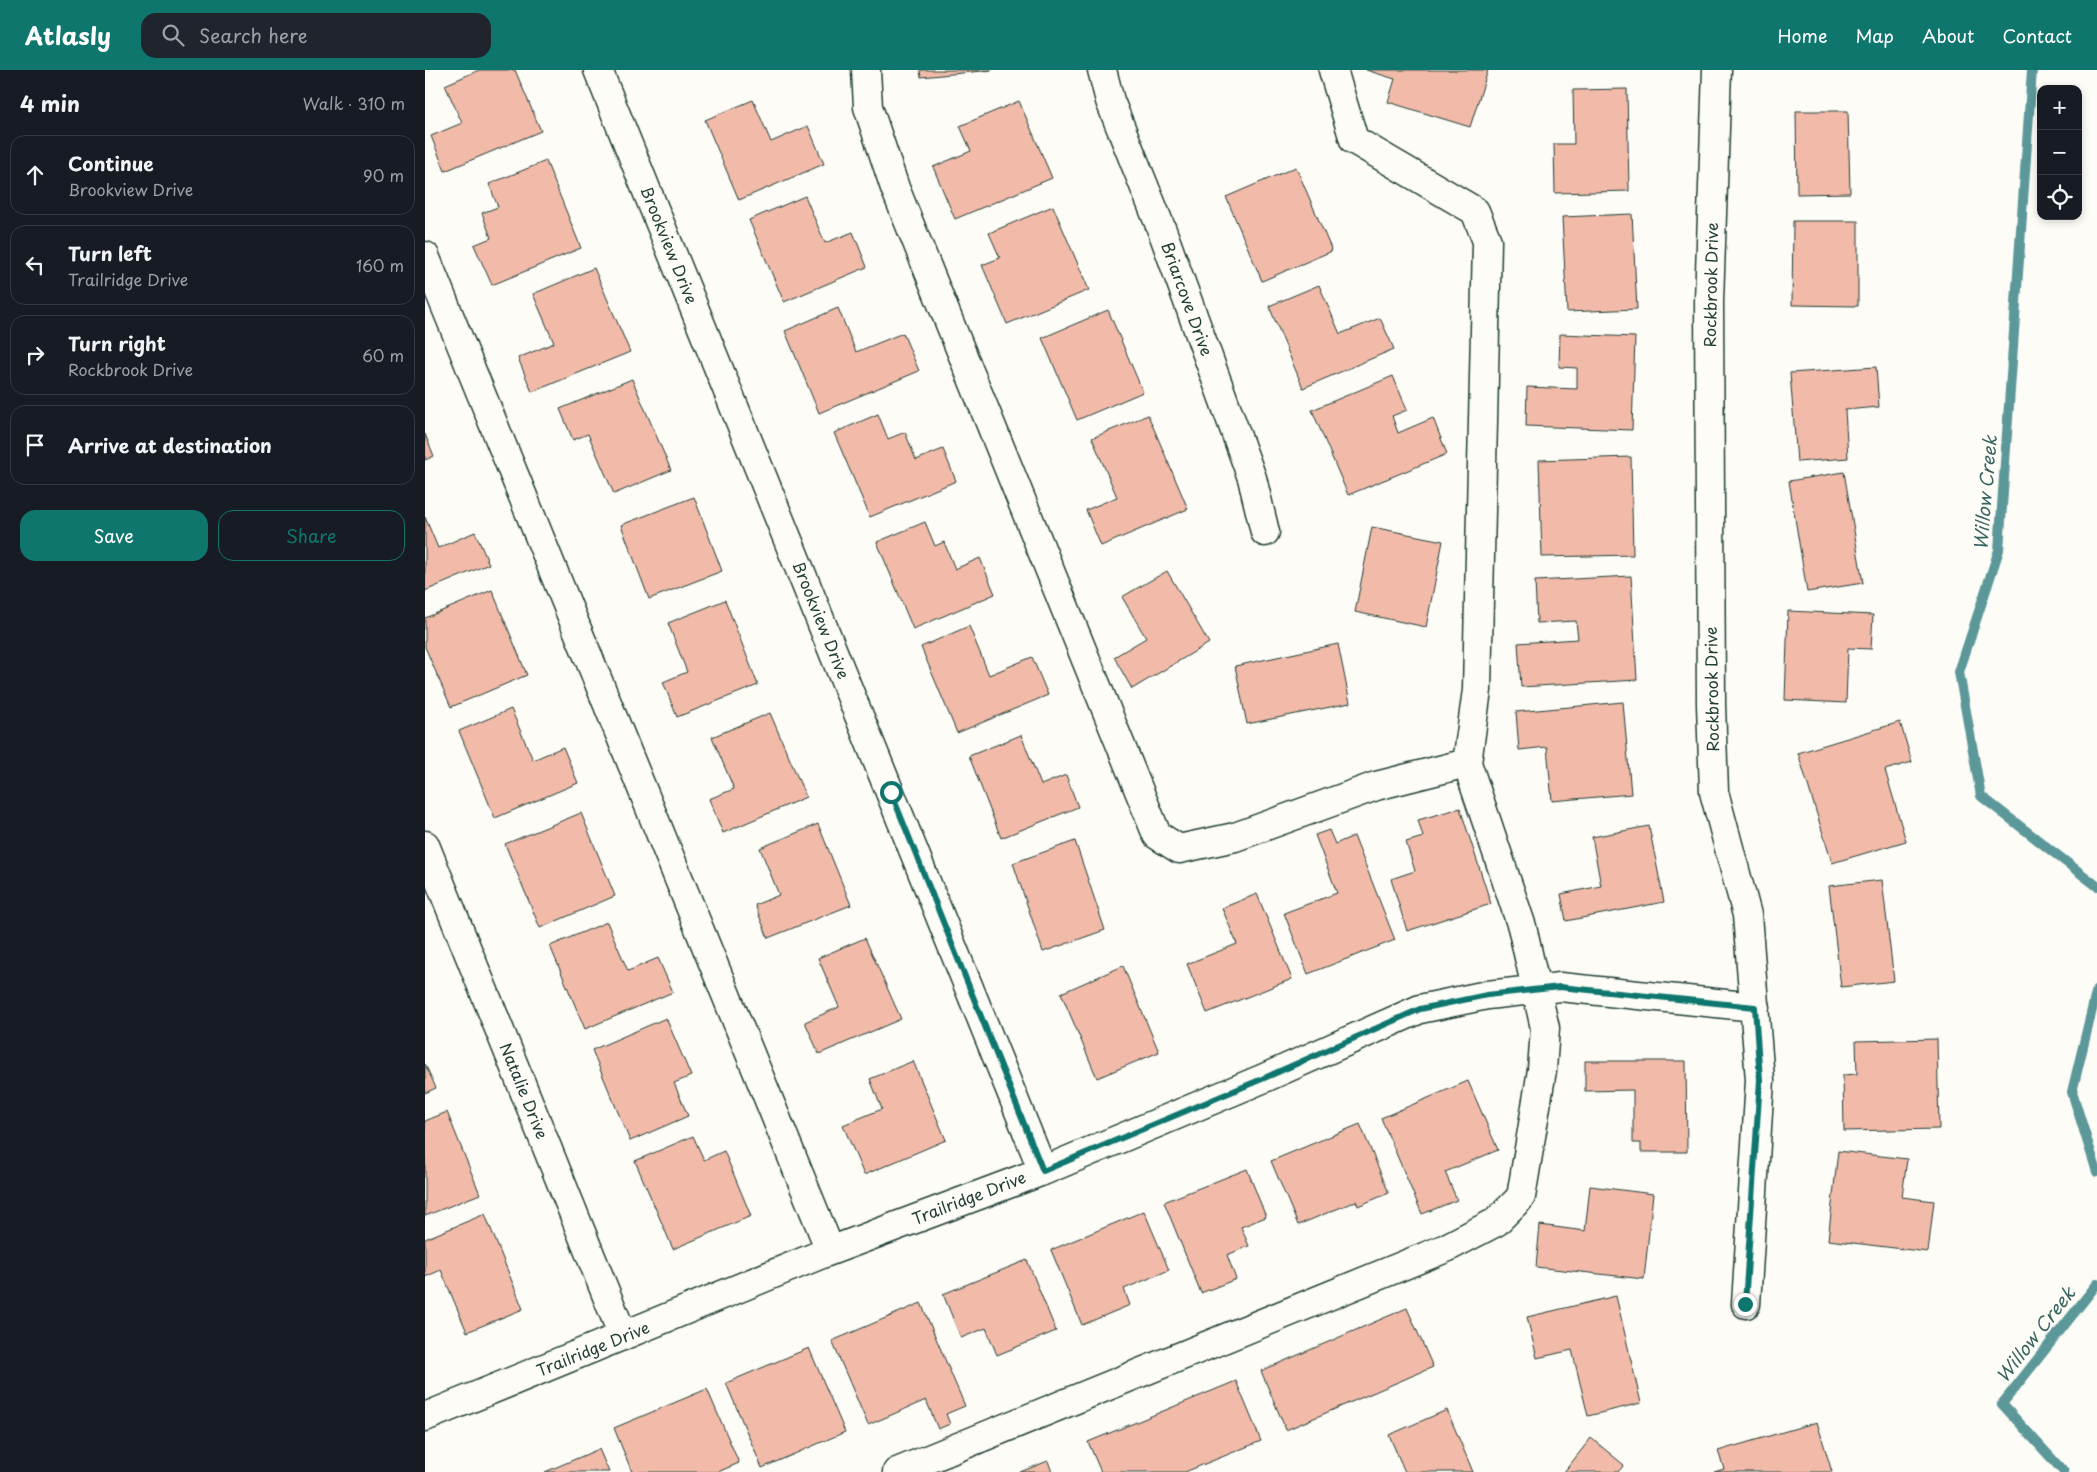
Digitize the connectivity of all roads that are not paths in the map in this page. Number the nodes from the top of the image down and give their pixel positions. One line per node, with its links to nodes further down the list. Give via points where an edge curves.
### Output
1 (599, 70): 12 (street, Brookview Drive)
2 (866, 70): 8 (street, via 868,108 895,188 1157,835 1179,849 1235,837 1375,786)
3 (1102, 70): 7 (street, Briarcove Drive, via 1110,102 1163,233 1252,478)
4 (1333, 70): 8 (street, via 1354,140 1475,211 1487,241 1477,690)
5 (1717, 70): 11 (street, Rockbrook Drive, via 1709,301 1714,792 1747,915)
6 (425, 256): 13 (street)
7 (1265, 532)
8 (1467, 763): 10 (street, via 1519,918)
9 (425, 845): 15 (street, Natalie Drive)
10 (1537, 990): 11 (street, Trailridge Drive, via 1560,987); 12 (street, Trailridge Drive, via 1487,995 1420,1009); 17 (street, via 1545,1028 1521,1196 1496,1222 1446,1248)
11 (1755, 1007): 14 (street, Rockbrook Drive, via 1760,1080)
12 (1043, 1171): 13 (street, Trailridge Drive)
13 (830, 1250): 15 (street, Trailridge Drive)
14 (1745, 1304)
15 (623, 1336): 16 (street, Trailridge Drive)
16 (425, 1418)
17 (897, 1472)

